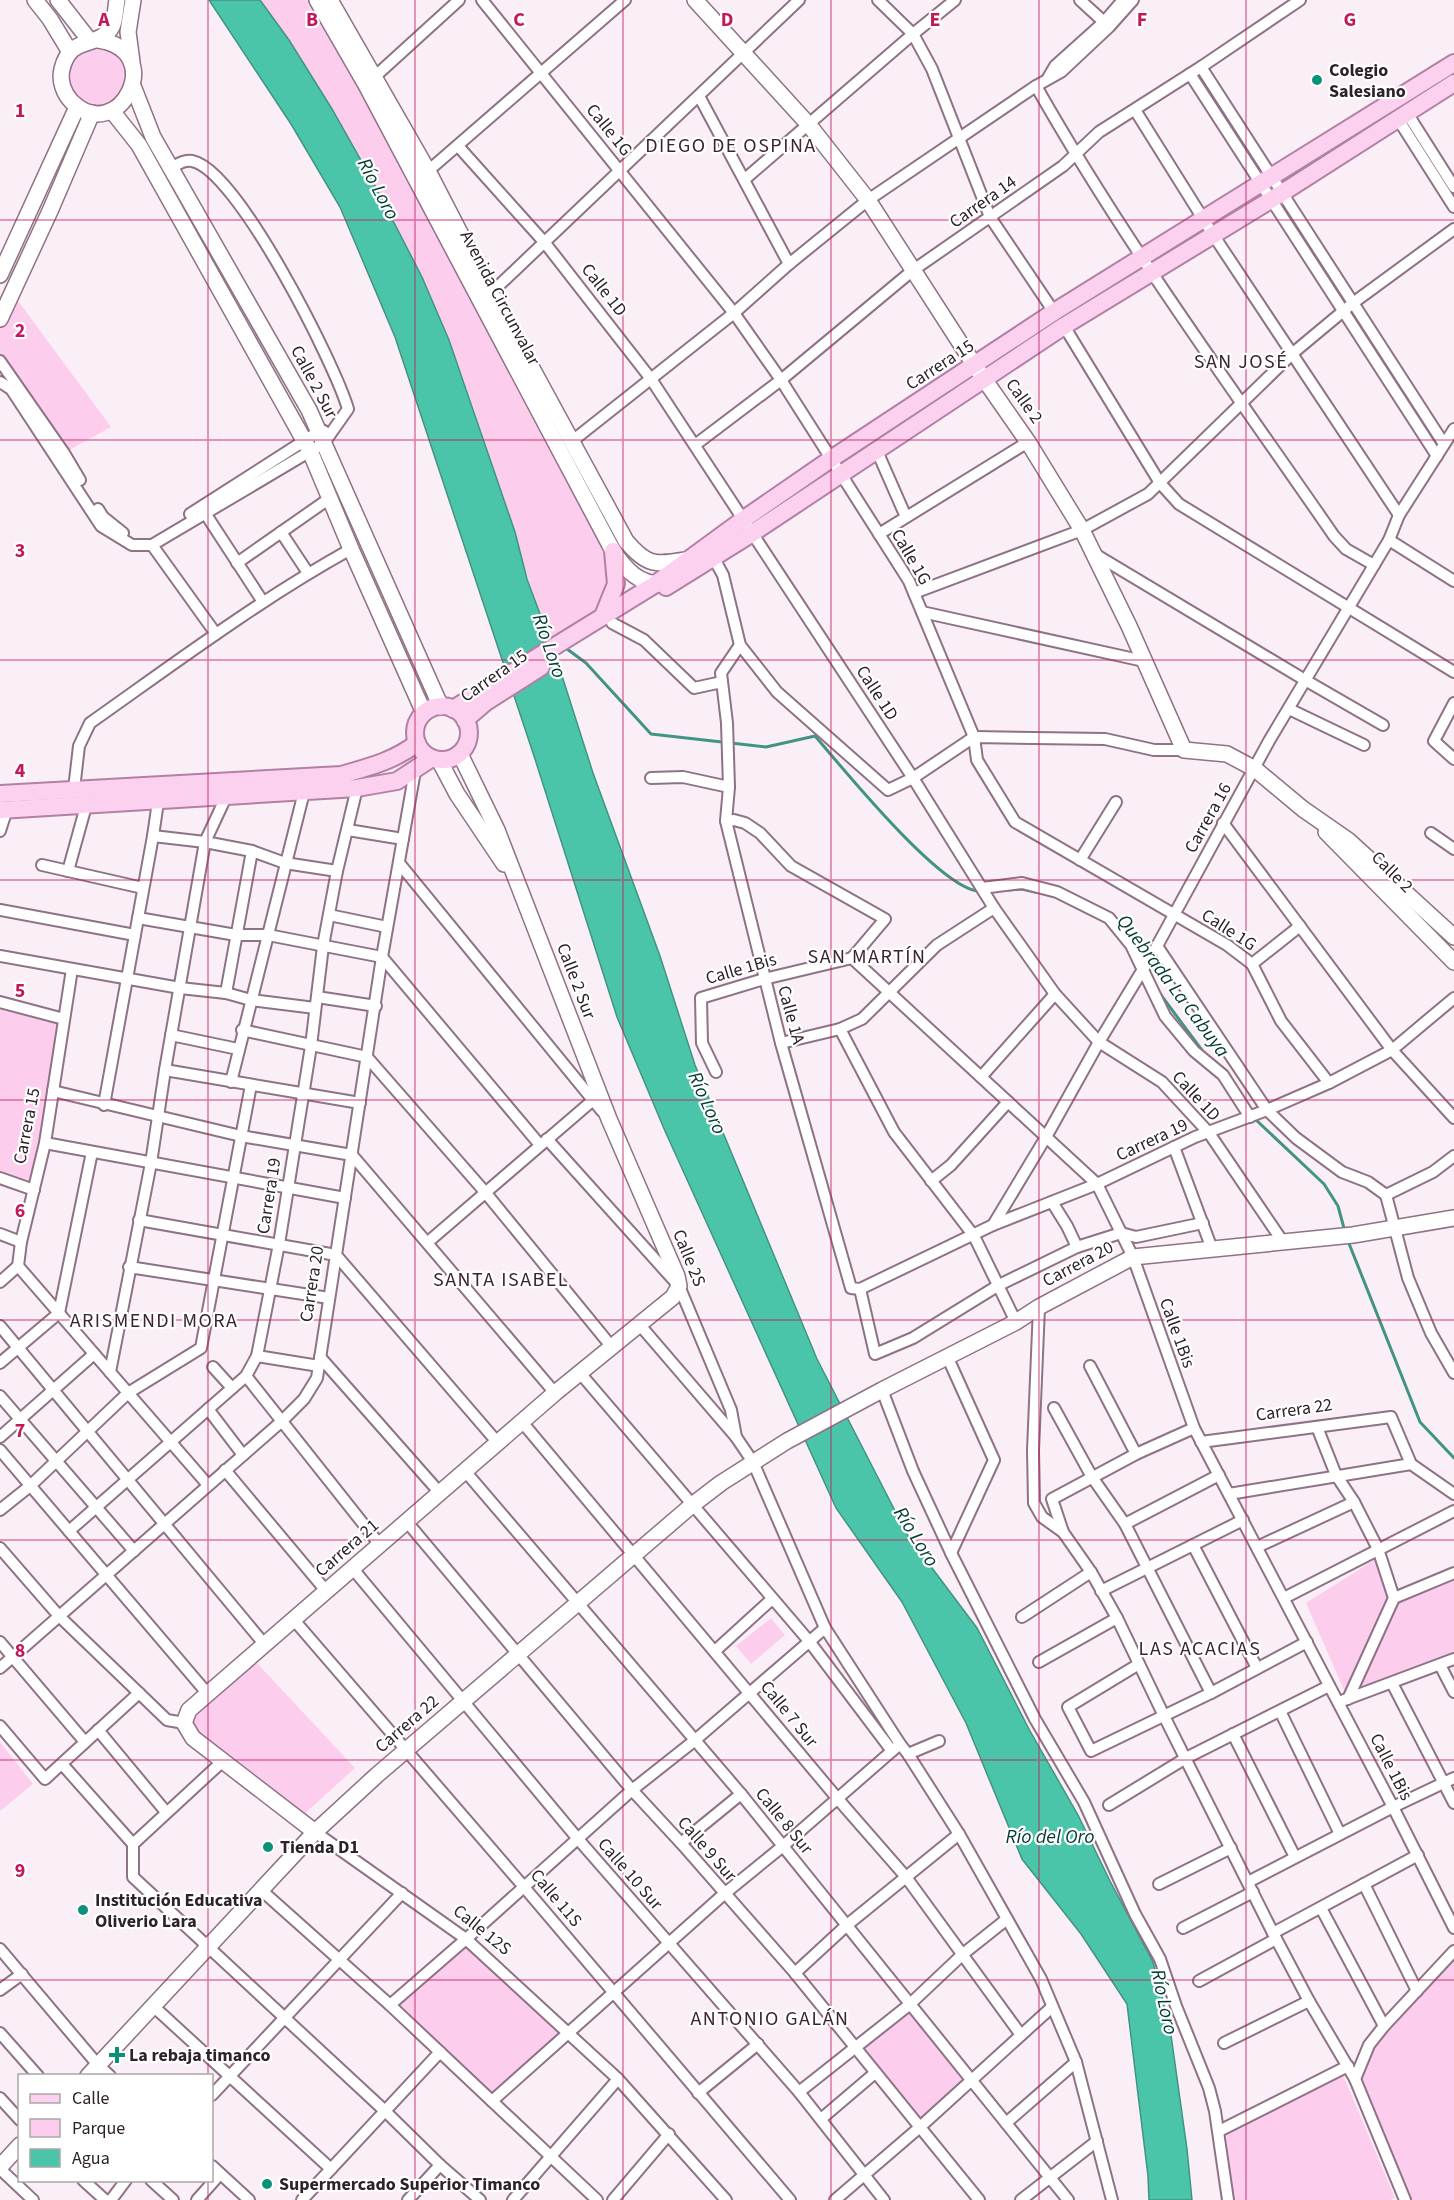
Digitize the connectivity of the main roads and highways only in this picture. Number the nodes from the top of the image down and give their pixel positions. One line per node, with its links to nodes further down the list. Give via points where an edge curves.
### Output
1 (1454, 63): 3 (main road, Carrera 15, via 1054,312)
2 (1454, 83): 3 (main road, Carrera 15, via 1064,326)
3 (980, 372): 4 (main road, Carrera 15, via 841,475); 4 (main road, Carrera 15, via 831,459)
4 (748, 526): 6 (main road, Carrera 15, via 686,560); 6 (main road, Carrera 15, via 713,557)
5 (613, 551): 6 (main road, via 616,584)
6 (602, 623): 7 (main road, Carrera 15)
7 (453, 712): 8 (main road, via 424,713 416,729); 9 (main road, via 469,738 454,758)
8 (417, 743): 9 (main road, via 424,754); 10 (main road, via 380,764 341,775)
9 (436, 759): 10 (main road, via 397,781 357,788 226,797)
10 (158, 792): 11 (main road, via 74,789); 12 (main road, via 86,806)
11 (0, 794)
12 (4, 809)

